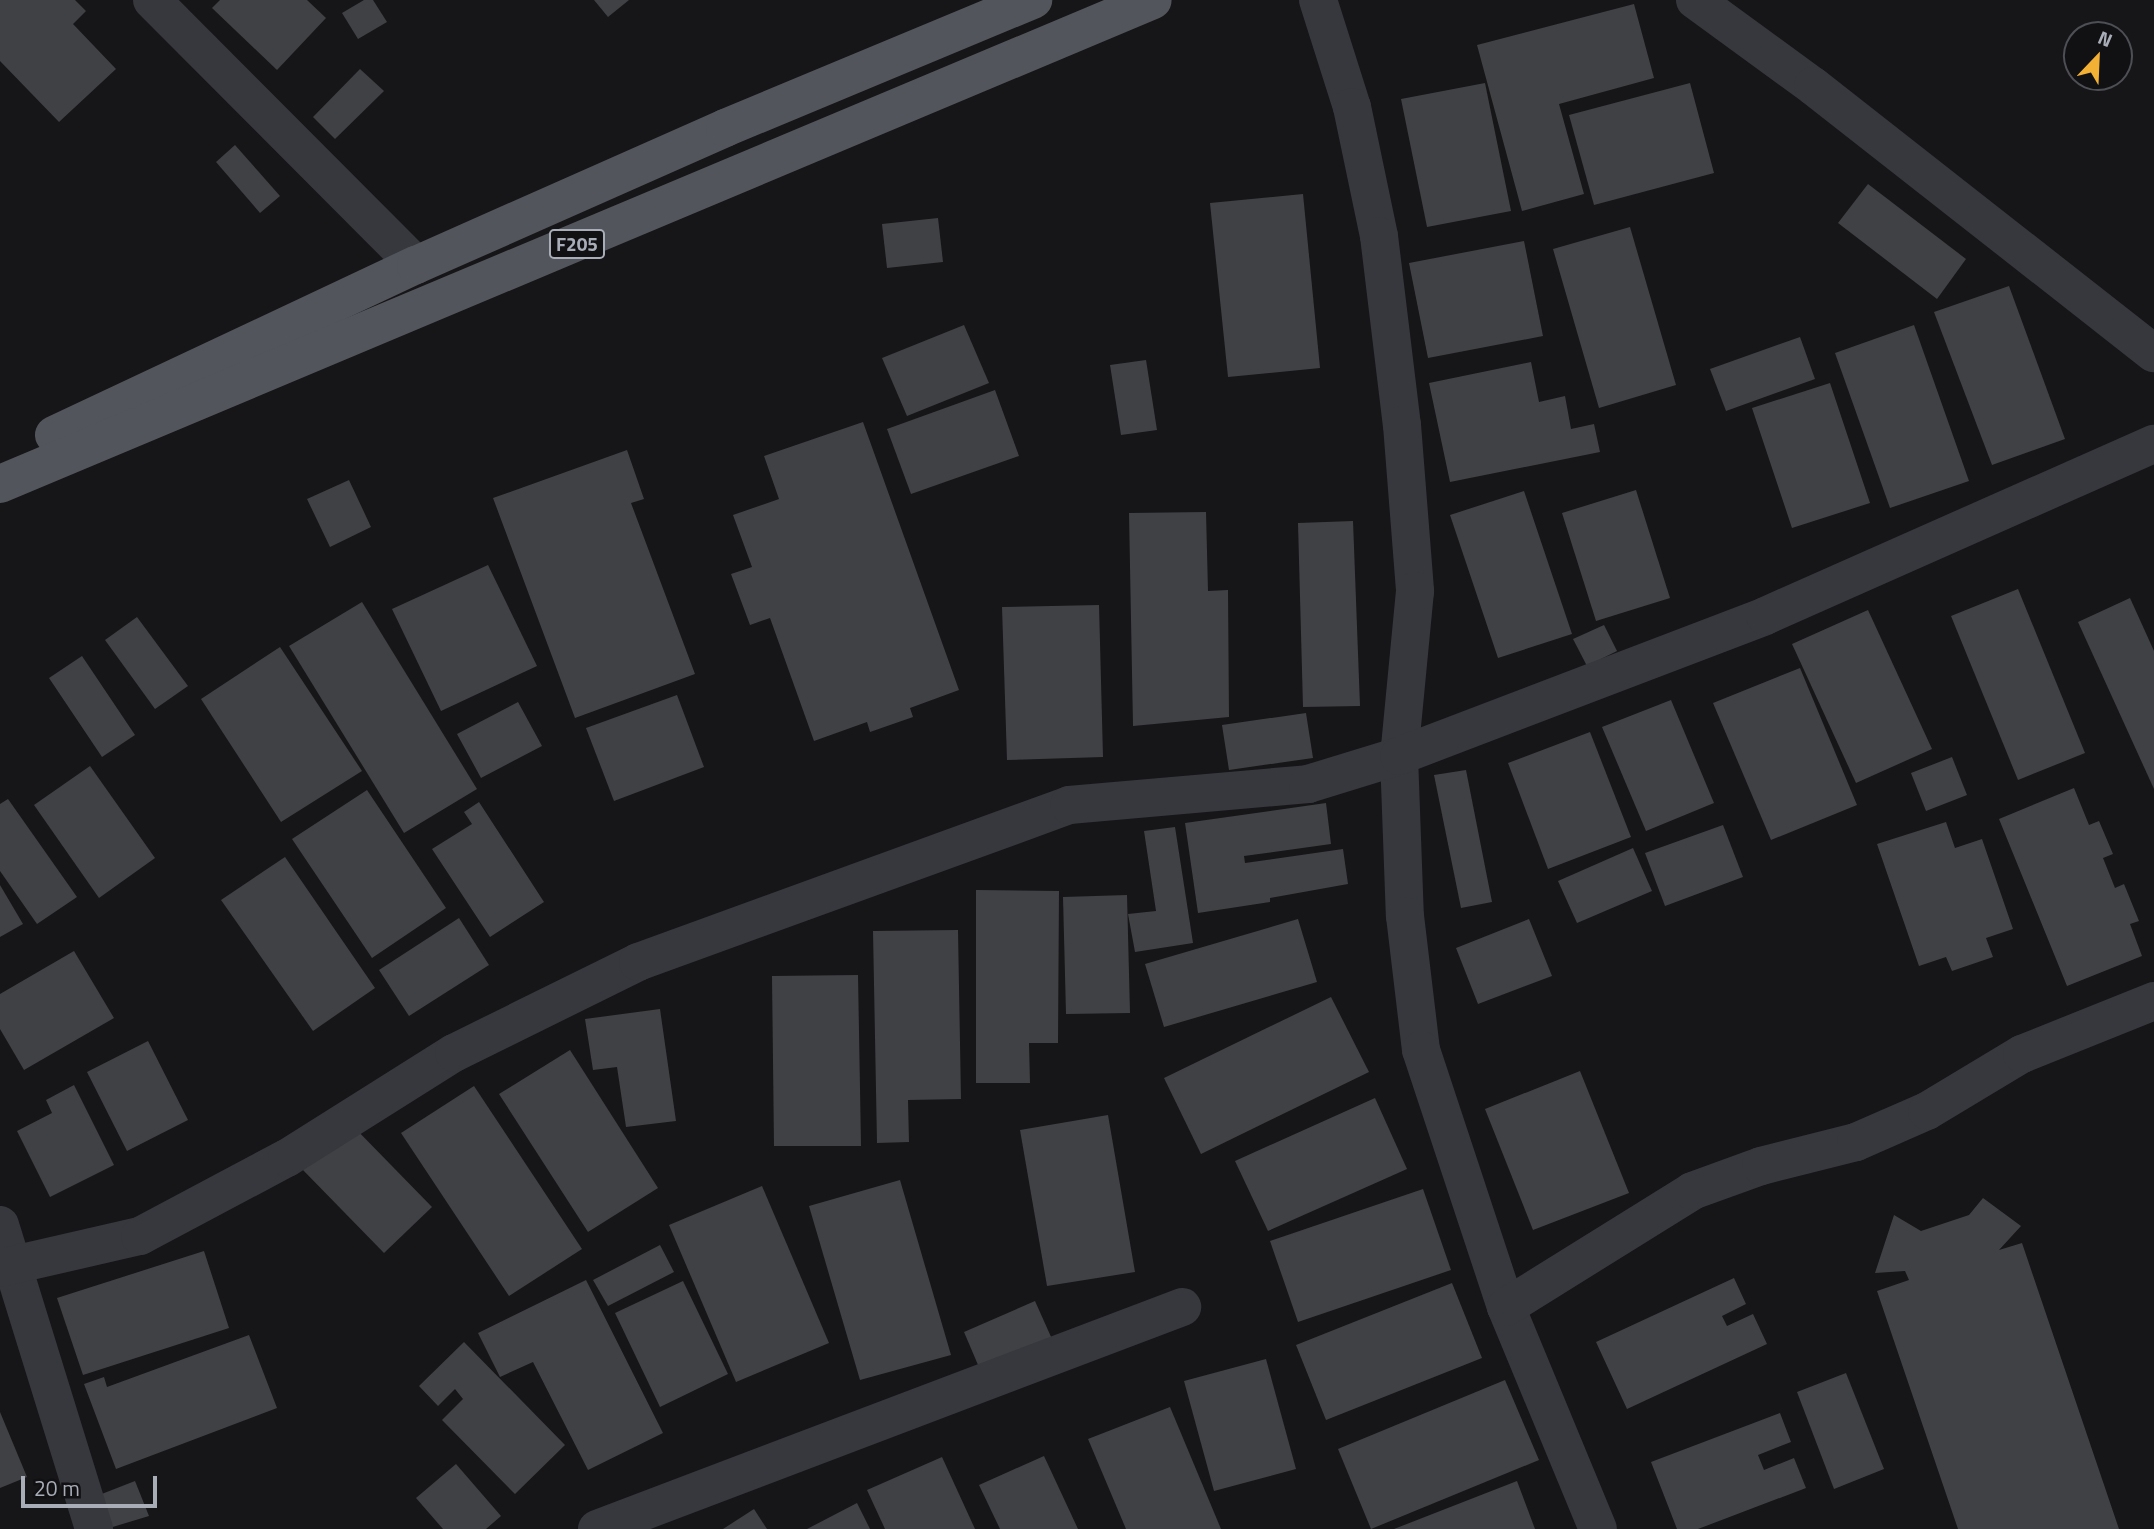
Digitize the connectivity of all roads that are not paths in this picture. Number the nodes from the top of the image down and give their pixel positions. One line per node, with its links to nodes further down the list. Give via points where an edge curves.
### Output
1 (152, 0): 6 (street)
2 (1034, 0): 6 (main road, F205, via 725,128)
3 (1153, 0): 10 (main road, F205)
4 (1318, 0): 11 (street, via 1352,107 1380,236 1402,425 1415,591)
5 (1695, 0): 7 (street, via 1813,86)
6 (416, 265): 9 (main road, F205)
7 (2154, 353)
8 (2154, 444): 11 (street, via 1765,616)
9 (0, 460)
10 (0, 484)
11 (1399, 755): 14 (street, via 1308,784 1069,805 838,887 638,962 454,1054 287,1158 140,1236); 16 (street, via 1405,916 1421,1050)
12 (2154, 1001): 16 (street, via 2022,1054 1927,1111 1856,1142 1761,1166 1692,1191)
13 (0, 1224): 14 (street)
14 (7, 1265): 17 (street)
15 (1182, 1307): 18 (street)
16 (1506, 1307): 19 (street)
17 (94, 1529)
18 (597, 1529)
19 (1598, 1529)

